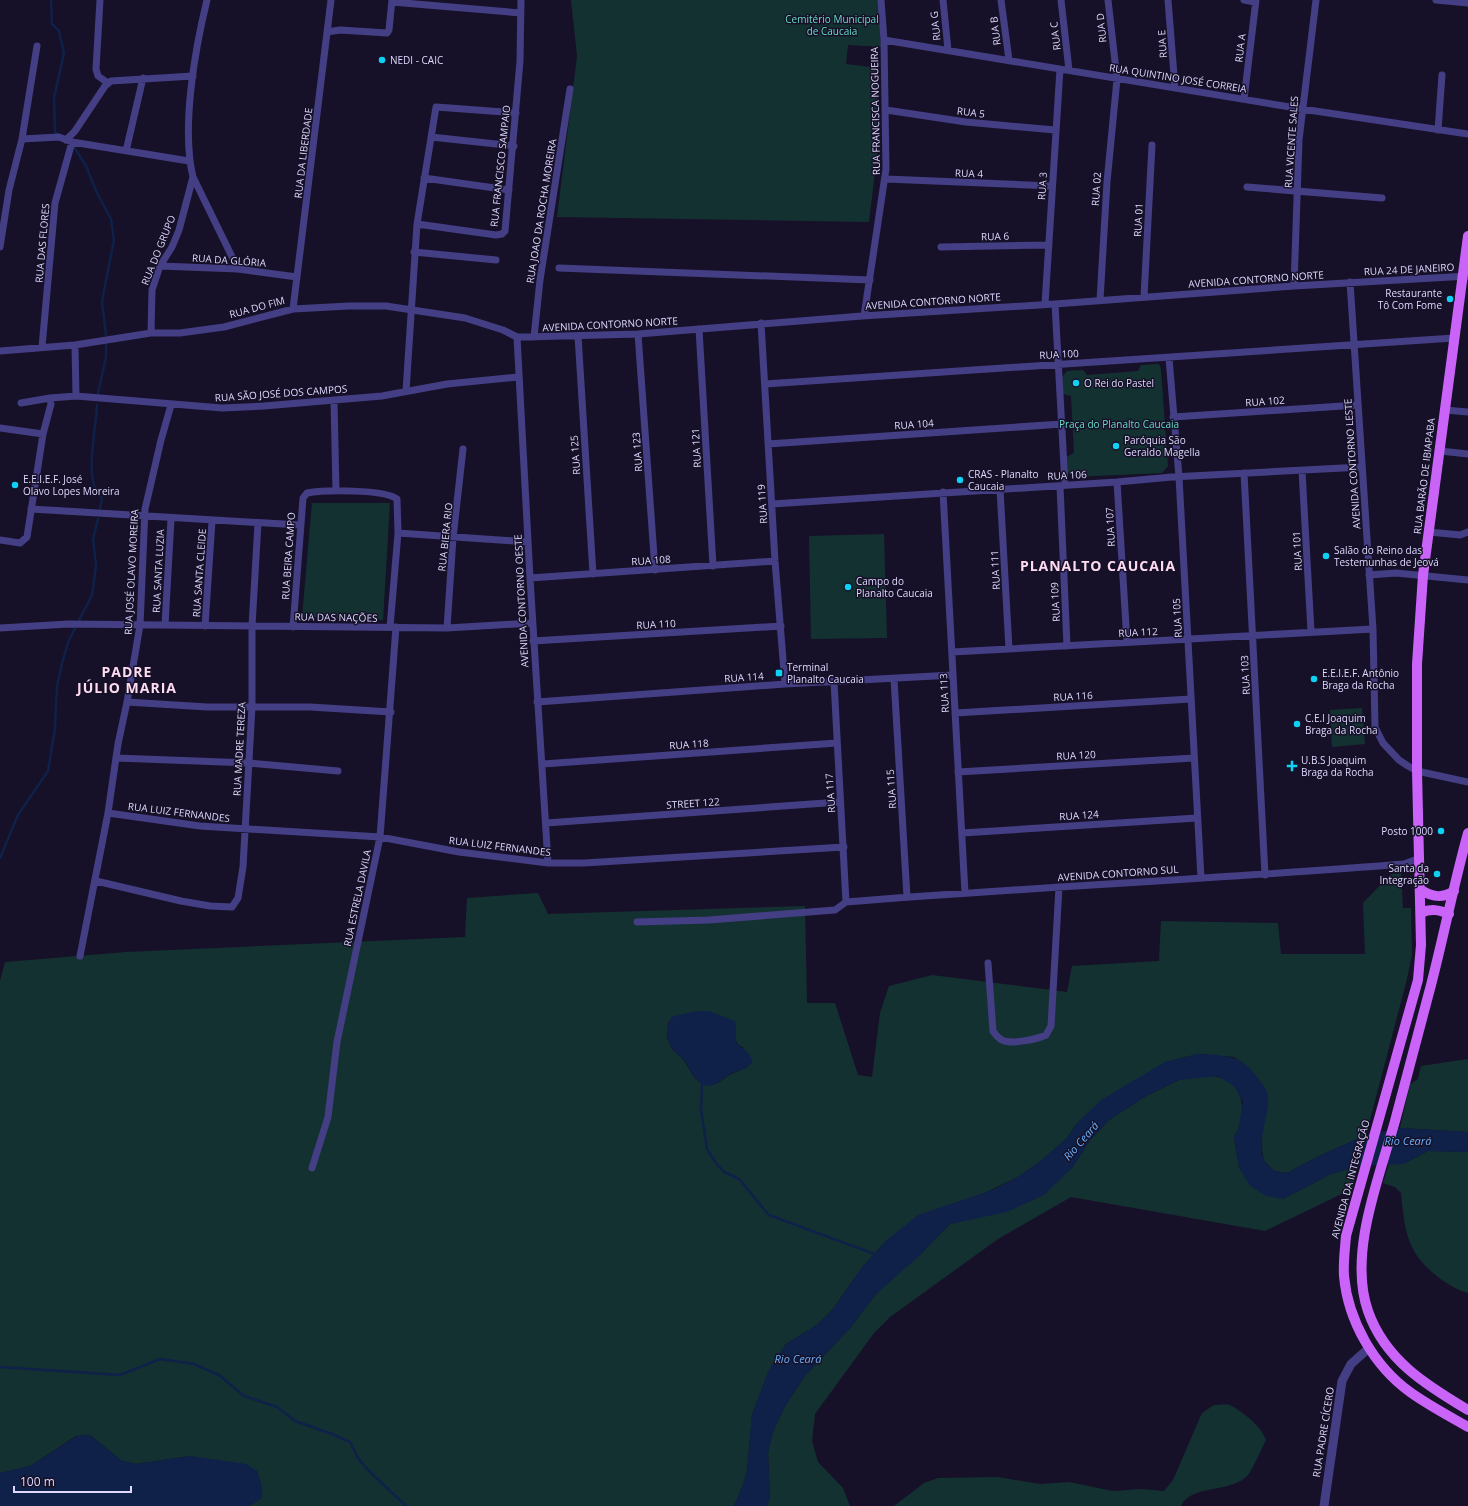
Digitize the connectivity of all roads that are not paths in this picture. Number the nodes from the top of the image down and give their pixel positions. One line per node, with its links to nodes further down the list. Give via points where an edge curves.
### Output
1 (100, 0): 29 (street, via 96,69 98,76)
2 (207, 0): 26 (street)
3 (331, 0): 18 (street, RUA DA LIBERDADE)
4 (521, 0): 17 (street, RUA FRANCISCO SAMPAIO)
5 (881, 0): 19 (street, RUA FRANCISCA NOGUEIRA)
6 (943, 0): 21 (street, RUA G)
7 (1001, 0): 22 (street, RUA B)
8 (1061, 0): 24 (street, RUA C)
9 (1108, 0): 28 (street, RUA D)
10 (1168, 0): 30 (street, RUA E)
11 (1244, 0): 15 (street)
12 (1316, 0): 33 (street, RUA VICENTE SALES)
13 (1436, 0): 16 (street)
14 (392, 1): 17 (street); 18 (street, via 389,30)
15 (1256, 1): 32 (street, RUA A)
16 (1468, 4)
17 (521, 13): 35 (street, RUA FRANCISCO SAMPAIO)
18 (327, 32): 65 (street, RUA DA LIBERDADE)
19 (884, 40): 21 (street, RUA QUINTINO JOSÉ CORREIA); 34 (street, RUA FRANCISCA NOGUEIRA)
20 (37, 46): 40 (street)
21 (948, 50): 22 (street, RUA QUINTINO JOSÉ CORREIA)
22 (1009, 60): 23 (street, RUA QUINTINO JOSÉ CORREIA)
23 (1060, 69): 24 (street, RUA QUINTINO JOSÉ CORREIA); 36 (street, RUA 3)
24 (1069, 70): 28 (street, RUA QUINTINO JOSÉ CORREIA)
25 (1442, 75): 37 (street)
26 (193, 76): 27 (street); 45 (street)
27 (143, 78): 29 (street); 44 (street)
28 (1117, 79): 30 (street, RUA QUINTINO JOSÉ CORREIA); 70 (street, RUA 02, via 1106,182)
29 (108, 83): 41 (street, RUA DAS FLORES)
30 (1175, 88): 32 (street, RUA QUINTINO JOSÉ CORREIA)
31 (570, 89): 82 (street, RUA JOAO DA ROCHA MOREIRA, via 540,280)
32 (1244, 99): 33 (street, RUA QUINTINO JOSÉ CORREIA)
33 (1302, 109): 37 (street, RUA QUINTINO JOSÉ CORREIA); 52 (street, RUA VICENTE SALES)
34 (886, 110): 36 (street, RUA 5, via 966,122); 48 (street, RUA FRANCISCA NOGUEIRA)
35 (516, 113): 39 (street, via 436,107); 43 (street, RUA FRANCISCO SAMPAIO)
36 (1055, 130): 49 (street, RUA 3)
37 (1438, 130): 38 (street, RUA QUINTINO JOSÉ CORREIA)
38 (1468, 134)
39 (431, 137): 43 (street); 47 (street)
40 (22, 138): 41 (street); 57 (street, via 9,190)
41 (70, 139): 44 (street); 86 (street, RUA DAS FLORES, via 55,203)
42 (1152, 145): 69 (street, RUA 01)
43 (514, 146): 51 (street, RUA FRANCISCO SAMPAIO)
44 (126, 151): 45 (street)
45 (189, 160): 46 (street)
46 (193, 177): 61 (street, RUA DO GRUPO, via 179,230); 63 (street)
47 (424, 178): 51 (street); 54 (street)
48 (886, 179): 49 (street, RUA 4); 66 (street, RUA FRANCISCA NOGUEIRA)
49 (1052, 186): 56 (street, RUA 3)
50 (1247, 188): 52 (street)
51 (509, 190): 54 (street, RUA FRANCISCO SAMPAIO, via 505,231 502,234)
52 (1298, 190): 53 (street); 68 (street, RUA VICENTE SALES)
53 (1382, 198)
54 (417, 224): 59 (street)
55 (1468, 236): 64 (main road, RUA BARÃO DE IBIAPABA)
56 (1049, 245): 58 (street, RUA 6); 71 (street, RUA 3)
57 (0, 247)
58 (941, 247)
59 (414, 252): 60 (street); 74 (street)
60 (496, 260)
61 (160, 266): 63 (street, RUA DA GLÓRIA); 78 (street, RUA DO GRUPO, via 152,290)
62 (559, 268): 66 (street)
63 (238, 269): 65 (street, RUA DA GLÓRIA)
64 (1465, 276): 67 (street, RUA 24 DE JANEIRO); 83 (main road, RUA BARÃO DE IBIAPABA)
65 (297, 277): 73 (street, RUA DA LIBERDADE)
66 (870, 280): 75 (street, RUA FRANCISCA NOGUEIRA)
67 (1350, 282): 68 (street, AVENIDA CONTORNO NORTE); 84 (street, AVENIDA CONTORNO LESTE)
68 (1294, 286): 69 (street, AVENIDA CONTORNO NORTE)
69 (1144, 297): 70 (street, AVENIDA CONTORNO NORTE)
70 (1100, 300): 72 (street, AVENIDA CONTORNO NORTE)
71 (1045, 304): 72 (street, AVENIDA CONTORNO NORTE); 75 (street, AVENIDA CONTORNO NORTE)
72 (1055, 304): 89 (street, RUA 109)
73 (293, 308): 74 (street, RUA DO FIM, via 386,306); 78 (street, RUA DO FIM, via 224,327 180,333)
74 (412, 310): 81 (street, RUA DO FIM, via 466,318); 92 (street)
75 (864, 316): 76 (street, AVENIDA CONTORNO NORTE)
76 (761, 323): 77 (street, AVENIDA CONTORNO NORTE); 91 (street, RUA 119)
77 (699, 329): 79 (street, AVENIDA CONTORNO NORTE); 132 (street, RUA 121)
78 (151, 333): 85 (street, RUA DO FIM)
79 (638, 334): 80 (street, AVENIDA CONTORNO NORTE); 133 (street, RUA 123)
80 (578, 336): 82 (street, AVENIDA CONTORNO NORTE); 134 (street, RUA 125)
81 (517, 337): 82 (street, AVENIDA CONTORNO NORTE); 90 (street, AVENIDA CONTORNO OESTE)
82 (534, 337)
83 (1454, 338): 84 (street, RUA 100); 99 (main road, RUA BARÃO DE IBIAPABA)
84 (1354, 344): 88 (street, RUA 100); 98 (street, AVENIDA CONTORNO LESTE)
85 (75, 345): 86 (street, RUA DO FIM); 93 (street)
86 (42, 347): 87 (street, RUA DO FIM)
87 (0, 351)
88 (1169, 358): 89 (street, RUA 100); 101 (street, RUA 105)
89 (1058, 364): 91 (street, RUA 100); 102 (street, RUA 109)
90 (518, 377): 92 (street, RUA SÃO JOSÉ DOS CAMPOS); 130 (street, AVENIDA CONTORNO OESTE)
91 (765, 384): 105 (street, RUA 119)
92 (406, 391): 95 (street, RUA SÃO JOSÉ DOS CAMPOS)
93 (76, 396): 94 (street, RUA SÃO JOSÉ DOS CAMPOS); 97 (street, RUA SÃO JOSÉ DOS CAMPOS)
94 (50, 398): 96 (street, RUA SÃO JOSÉ DOS CAMPOS); 104 (street, via 51,404)
95 (334, 401): 97 (street, RUA SÃO JOSÉ DOS CAMPOS, via 222,408); 116 (street)
96 (21, 403)
97 (171, 405): 120 (street, RUA JOSÉ OLAVO MOREIRA)
98 (1358, 405): 101 (street, RUA 102); 109 (street, AVENIDA CONTORNO LESTE)
99 (1445, 410): 100 (street); 107 (main road, RUA BARÃO DE IBIAPABA)
100 (1468, 412)
101 (1173, 417): 112 (street, RUA 105)
102 (1062, 424): 105 (street, RUA 104); 114 (street, RUA 109)
103 (0, 428): 104 (street)
104 (43, 434): 119 (street)
105 (768, 444): 118 (street, RUA 119)
106 (463, 449): 128 (street, RUA BIERA RIO)
107 (1440, 451): 108 (street); 125 (main road, RUA BARÃO DE IBIAPABA)
108 (1468, 454)
109 (1362, 467): 110 (street, RUA 106); 135 (street, AVENIDA CONTORNO LESTE)
110 (1302, 471): 111 (street, RUA 106); 150 (street, RUA 101)
111 (1244, 473): 112 (street, RUA 106); 151 (street, RUA 103)
112 (1179, 477): 113 (street, RUA 106); 152 (street, RUA 105)
113 (1117, 482): 114 (street, RUA 106); 154 (street, RUA 107)
114 (1063, 486): 115 (street, RUA 106); 155 (street, RUA 109)
115 (1000, 489): 117 (street, RUA 106); 156 (street, RUA 111)
116 (336, 491): 124 (street, RUA BEIRA CAMPO, via 311,492 305,495); 127 (street, RUA ESTRELA DAVILA, via 386,494 396,499)
117 (943, 492): 118 (street, RUA 106); 157 (street, RUA 113)
118 (772, 504): 131 (street, RUA 119)
119 (31, 509): 120 (street, RUA SANTA CLEIDE); 129 (street, via 27,537 24,541)
120 (144, 517): 121 (street, RUA SANTA CLEIDE); 140 (street, RUA JOSÉ OLAVO MOREIRA)
121 (171, 519): 122 (street, RUA SANTA CLEIDE); 141 (street, RUA SANTA LUZIA)
122 (212, 521): 123 (street, RUA SANTA CLEIDE); 142 (street, RUA SANTA CLEIDE)
123 (258, 523): 124 (street, RUA SANTA CLEIDE); 143 (street, RUA MADRE TEREZA)
124 (300, 525): 145 (street, RUA BEIRA CAMPO)
125 (1429, 532): 126 (street, via 1460,535); 136 (main road, RUA BARÃO DE IBIAPABA)
126 (1468, 532)
127 (398, 533): 128 (street); 147 (street, RUA ESTRELA DAVILA)
128 (453, 538): 130 (street); 148 (street, RUA BIERA RIO)
129 (0, 540)
130 (528, 542): 137 (street, AVENIDA CONTORNO OESTE)
131 (775, 561): 132 (street, RUA 108); 144 (street, RUA 119)
132 (712, 566): 133 (street, RUA 108)
133 (655, 570): 134 (street, RUA 108)
134 (593, 574): 137 (street, RUA 108)
135 (1369, 575): 136 (street); 149 (street, AVENIDA CONTORNO LESTE)
136 (1423, 575): 138 (street); 173 (main road, RUA BARÃO DE IBIAPABA, via 1417,664)
137 (530, 578): 139 (street, AVENIDA CONTORNO OESTE)
138 (1468, 580)
139 (532, 623): 148 (street, RUA DAS NAÇÕES); 153 (street, AVENIDA CONTORNO OESTE)
140 (140, 625): 141 (street, RUA DAS NAÇÕES); 146 (street, RUA DAS NAÇÕES, via 68,624); 163 (street, RUA JOSÉ OLAVO MOREIRA)
141 (165, 625): 142 (street, RUA DAS NAÇÕES)
142 (205, 626): 143 (street, RUA DAS NAÇÕES)
143 (252, 626): 145 (street, RUA DAS NAÇÕES); 165 (street, RUA MADRE TEREZA)
144 (781, 626): 153 (street, RUA 110); 161 (street, RUA 119)
145 (293, 627): 147 (street, RUA DAS NAÇÕES)
146 (0, 628)
147 (393, 628): 148 (street, RUA DAS NAÇÕES); 166 (street, RUA ESTRELA DAVILA)
148 (447, 628)
149 (1373, 629): 150 (street, RUA 112); 173 (street, AVENIDA CONTORNO LESTE, via 1375,727 1391,752)
150 (1311, 631): 151 (street, RUA 112)
151 (1253, 634): 152 (street, RUA 112); 188 (street, RUA 103)
152 (1188, 639): 154 (street, RUA 112); 162 (street, RUA 105)
153 (533, 641): 164 (street, AVENIDA CONTORNO OESTE)
154 (1127, 642): 155 (street, RUA 112)
155 (1067, 646): 156 (street, RUA 112)
156 (1009, 649): 157 (street, RUA 112)
157 (952, 652): 158 (street, RUA 113)
158 (953, 676): 159 (street, RUA 114); 167 (street, RUA 113)
159 (894, 679): 160 (street, RUA 114); 195 (street, RUA 115)
160 (834, 682): 161 (street, RUA 114); 168 (street, RUA 117)
161 (785, 684): 164 (street, RUA 114)
162 (1191, 699): 167 (street, RUA 116); 170 (street, RUA 105)
163 (128, 702): 165 (street); 169 (street, RUA JOSÉ OLAVO MOREIRA)
164 (537, 702): 172 (street, AVENIDA CONTORNO OESTE)
165 (252, 707): 166 (street, via 310,707); 171 (street, RUA MADRE TEREZA)
166 (390, 712): 183 (street, RUA ESTRELA DAVILA)
167 (955, 713): 175 (street, RUA 113)
168 (837, 743): 172 (street, RUA 118); 177 (street, RUA 117)
169 (116, 758): 171 (street); 178 (street, RUA JOSÉ OLAVO MOREIRA)
170 (1194, 758): 175 (street, RUA 120); 179 (street, RUA 105)
171 (249, 763): 174 (street); 181 (street, RUA MADRE TEREZA)
172 (543, 764): 180 (street, AVENIDA CONTORNO OESTE)
173 (1417, 770): 176 (street, AVENIDA CONTORNO LESTE); 186 (main road, RUA BARÃO DE IBIAPABA)
174 (338, 771)
175 (958, 772): 182 (street, RUA 113)
176 (1468, 782)
177 (840, 802): 180 (street, STREET 122); 185 (street, RUA 117)
178 (108, 813): 181 (street, RUA LUIZ FERNANDES, via 200,826); 190 (street, RUA JOSÉ OLAVO MOREIRA)
179 (1197, 818): 182 (street, RUA 124); 189 (street, RUA 105)
180 (546, 823): 187 (street, AVENIDA CONTORNO OESTE)
181 (244, 829): 183 (street, RUA LUIZ FERNANDES); 190 (street, RUA MADRE TEREZA, via 238,898 232,907 181,901)
182 (962, 832): 194 (street, RUA 113)
183 (380, 837): 187 (street, RUA LUIZ FERNANDES, via 459,852); 202 (street, RUA ESTRELA DAVILA, via 336,1050 328,1117)
184 (1467, 838): 193 (main road)
185 (844, 847): 187 (street, RUA LUIZ FERNANDES); 196 (street, RUA 117)
186 (1420, 858): 188 (street, AVENIDA CONTORNO SUL, via 1390,866); 192 (main road, RUA BARÃO DE IBIAPABA)
187 (548, 863)
188 (1265, 876): 189 (street, AVENIDA CONTORNO SUL)
189 (1201, 878): 191 (street, AVENIDA CONTORNO SUL)
190 (96, 881): 200 (street, RUA JOSÉ OLAVO MOREIRA)
191 (1059, 887): 194 (street, AVENIDA CONTORNO SUL); 201 (street, via 1051,1026 1046,1036 1008,1042 996,1035 993,1031)
192 (1421, 890): 193 (main road, via 1438,897); 197 (main road, RUA BARÃO DE IBIAPABA)
193 (1454, 891): 198 (main road)
194 (965, 893): 195 (street, AVENIDA CONTORNO SUL)
195 (907, 897): 196 (street, AVENIDA CONTORNO SUL)
196 (846, 902): 199 (street, via 835,910 709,920)
197 (1421, 913): 198 (main road, via 1434,910); 203 (main road, AVENIDA DA INTEGRAÇÃO, via 1422,945 1418,980 1346,1236 1344,1275 1351,1311)
198 (1449, 914): 204 (main road, via 1377,1186 1362,1252 1361,1283 1375,1329 1404,1367 1427,1385)
199 (637, 922)
200 (80, 956)
201 (988, 963)
202 (312, 1168)
203 (1369, 1348): 205 (main road, AVENIDA DA INTEGRAÇÃO, via 1401,1385); 207 (street, RUA PADRE CÍCERO, via 1354,1361 1342,1381)
204 (1467, 1409): 205 (main road)
205 (1459, 1422): 206 (main road, AVENIDA DA INTEGRAÇÃO)
206 (1468, 1427)
207 (1324, 1506)

